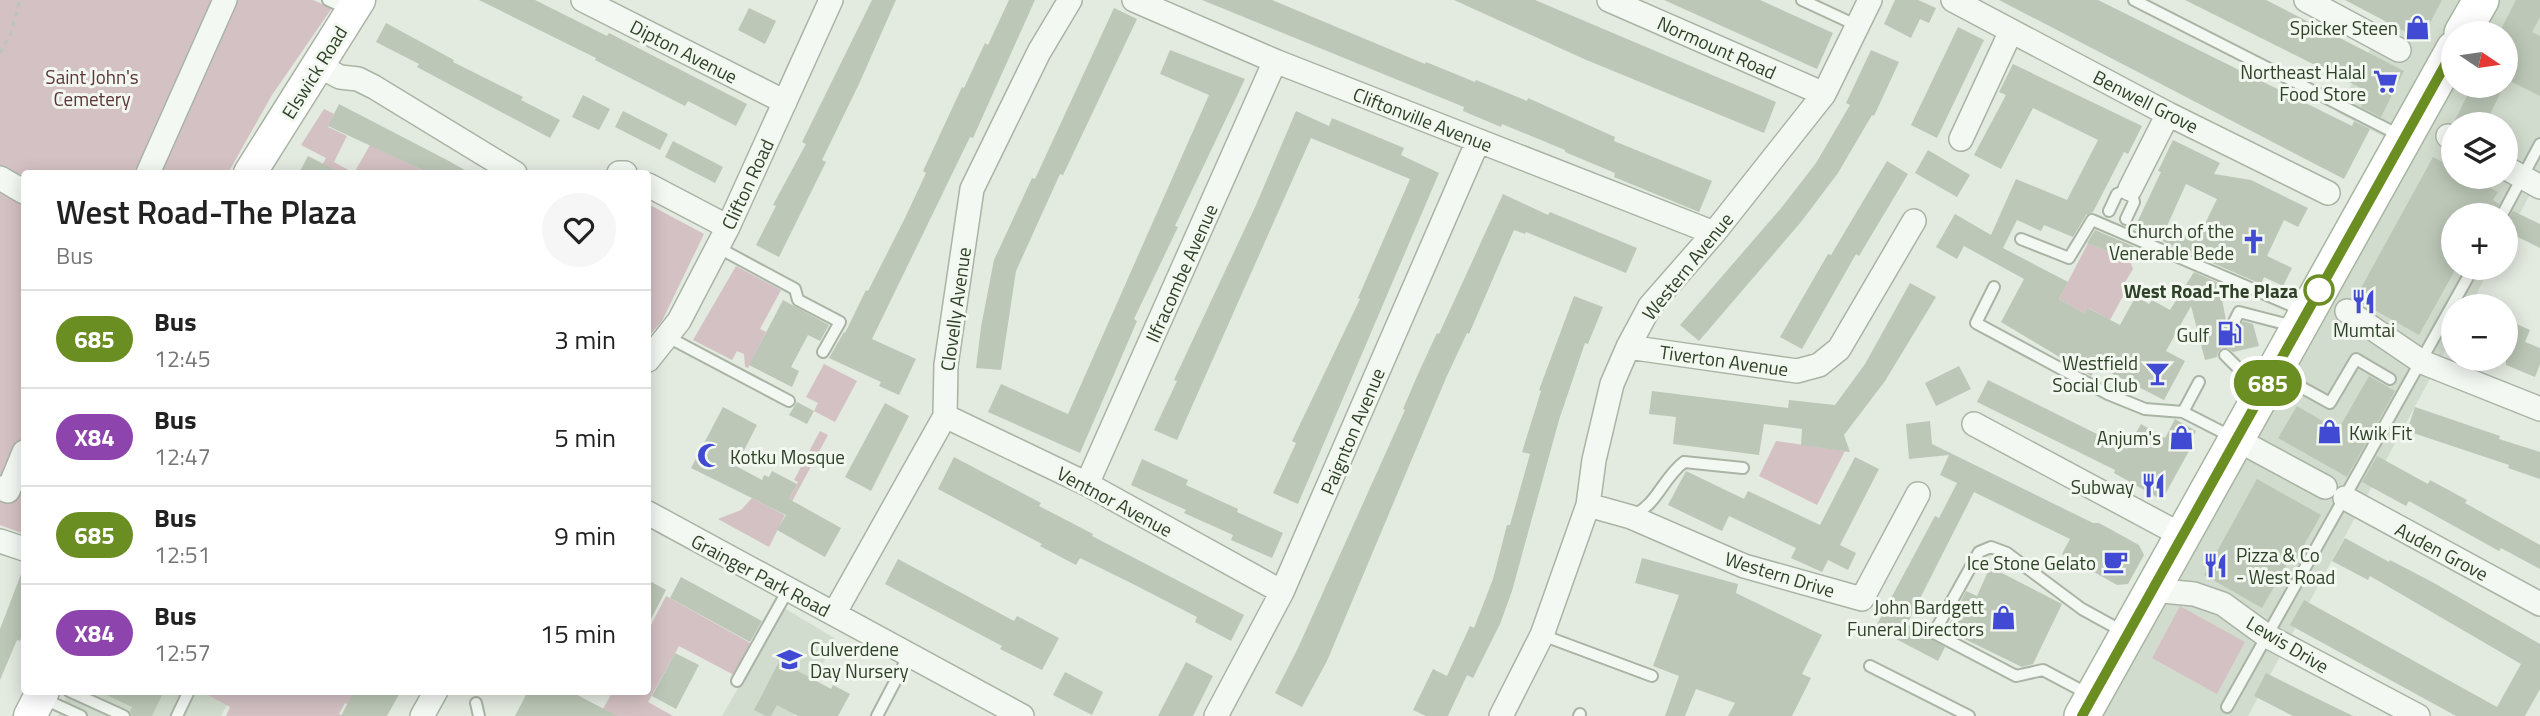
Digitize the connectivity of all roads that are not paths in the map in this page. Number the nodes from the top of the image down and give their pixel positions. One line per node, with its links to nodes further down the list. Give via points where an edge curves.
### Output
1 (225, 0): 29 (street)
2 (583, 0): 22 (street, Dipton Avenue)
3 (831, 0): 22 (street, Clifton Road)
4 (1070, 0): 63 (street, Clovelly Avenue, via 1039,52 972,189 946,365)
5 (1134, 0): 18 (street, Cliftonville Avenue)
6 (1609, 0): 21 (street, Normount Road)
7 (1802, 0): 15 (lane)
8 (1870, 0): 15 (street, Western Avenue)
9 (2134, 0): 24 (lane)
10 (2306, 0): 17 (street)
11 (2481, 0): 14 (main road)
12 (1959, 3): 16 (street, Benwell Grove)
13 (346, 4): 19 (main road, Elswick Road)
14 (2469, 21)
15 (1858, 26): 21 (street, Western Avenue)
16 (2011, 31): 23 (street, Benwell Grove); 25 (street)
17 (2399, 50)
18 (1275, 61): 26 (street, Cliftonville Avenue); 68 (street, Ilfracombe Avenue)
19 (330, 71): 28 (main road, Elswick Road); 32 (street, via 374,87)
20 (2441, 72): 24 (main road)
21 (1824, 94): 43 (street, Western Avenue)
22 (785, 102): 44 (street, Clifton Road)
23 (2168, 114): 36 (street); 38 (street, Benwell Grove)
24 (2404, 137): 48 (main road)
25 (1961, 139)
26 (1478, 141): 43 (street, Cliftonville Avenue); 80 (street, Paignton Avenue)
27 (2540, 144): 34 (lane)
28 (270, 145): 30 (main road, Elswick Road); 31 (main road, Elswick Road)
29 (149, 170)
30 (252, 170)
31 (259, 170)
32 (510, 170)
33 (0, 178): 37 (street)
34 (2523, 178): 39 (lane)
35 (651, 187): 44 (street)
36 (2130, 188): 40 (lane, via 2117,194); 41 (lane, via 2134,202)
37 (21, 190)
38 (2328, 193)
39 (2508, 203)
40 (2109, 211)
41 (2126, 219)
42 (1914, 220): 52 (street, Tiverton Avenue, via 1822,372)
43 (1714, 233): 52 (street, Western Avenue, via 1650,306)
44 (723, 237): 51 (street, Clifton Road, via 679,321); 53 (lane, via 794,289 798,300 840,321)
45 (2021, 239): 48 (lane, via 2069,258 2092,219)
46 (2466, 280): 56 (lane)
47 (1994, 287): 62 (lane, via 1976,323 2108,394 2145,409)
48 (2308, 311): 50 (lane, via 2239,312); 59 (main road)
49 (2347, 311): 56 (street)
50 (2234, 322)
51 (666, 336): 55 (street, Clifton Road); 60 (lane)
52 (1628, 347): 72 (street, Western Avenue, via 1612,384)
53 (824, 352)
54 (2225, 355): 59 (lane)
55 (651, 356)
56 (2422, 362): 61 (street); 70 (lane)
57 (2390, 379): 59 (lane, via 2356,359 2330,404)
58 (2199, 382): 62 (lane)
59 (2268, 382): 65 (main road)
60 (789, 401)
61 (2540, 409)
62 (2183, 412): 65 (lane)
63 (945, 416): 68 (street, Ventnor Avenue); 82 (street, Clovelly Avenue)
64 (1975, 424): 75 (street)
65 (2236, 439): 70 (street, Auden Grove); 75 (main road)
66 (21, 459): 69 (street, via 8,491)
67 (1743, 468): 74 (lane, via 1684,462 1647,509)
68 (1087, 484): 80 (street, Ventnor Avenue)
69 (0, 488)
70 (2335, 493): 81 (street, Auden Grove); 85 (lane)
71 (1918, 494): 74 (street, Western Drive, via 1862,599 1744,566)
72 (1588, 505): 74 (street, Western Drive); 84 (street, Western Avenue)
73 (651, 515): 78 (street, Grainger Park Road)
74 (1631, 517)
75 (2183, 536): 79 (main road)
76 (0, 541): 77 (street)
77 (21, 548)
78 (788, 590): 82 (street, Grainger Park Road); 89 (lane)
79 (2152, 590): 83 (main road); 85 (street, Lewis Drive, via 2194,594 2223,604)
80 (1282, 593): 104 (street, Paignton Avenue)
81 (2540, 604)
82 (834, 614): 86 (street, Grainger Park Road)
83 (2128, 634): 94 (main road); 94 (lane, via 2082,609 2007,553 1991,547 1979,552 1934,633 2016,676 2043,670)
84 (1542, 635): 88 (lane); 105 (street, Western Avenue)
85 (2267, 636): 95 (lane); 107 (street, Lewis Drive)
86 (909, 655): 96 (street, Grainger Park Road); 102 (lane)
87 (1870, 666): 106 (lane)
88 (1652, 676)
89 (737, 681)
90 (187, 695): 99 (lane)
91 (434, 695): 100 (street)
92 (46, 699): 97 (lane); 98 (lane)
93 (476, 703): 101 (lane)
94 (2087, 706)
95 (2227, 707)
96 (998, 710): 103 (street, Grainger Park Road)
97 (81, 716)
98 (124, 716)
99 (177, 716)
100 (422, 716)
101 (479, 716)
102 (877, 716)
103 (1022, 716)
104 (1216, 716)
105 (1501, 716)
106 (1969, 716)
107 (2418, 716)

